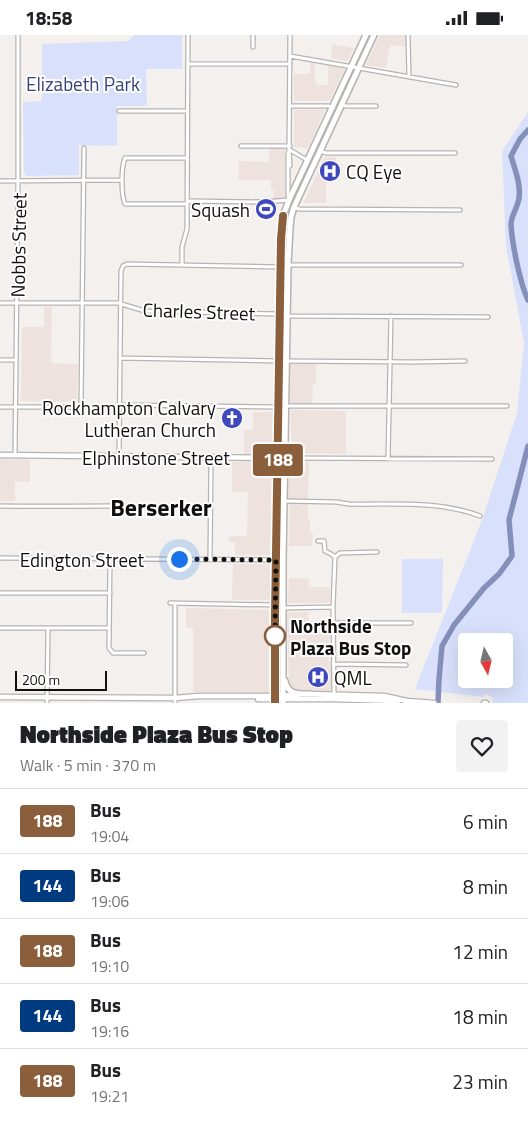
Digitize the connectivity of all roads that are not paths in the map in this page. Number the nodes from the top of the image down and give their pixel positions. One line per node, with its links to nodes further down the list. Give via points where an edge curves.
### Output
1 (18, 35): 31 (street, Nobbs Street)
2 (188, 35): 10 (street)
3 (253, 35): 8 (street)
4 (290, 35): 9 (street)
5 (374, 35): 13 (main road)
6 (408, 35): 14 (street)
7 (365, 37): 12 (main road)
8 (253, 47)
9 (290, 56): 11 (street); 12 (street)
10 (188, 64): 11 (street); 21 (street)
11 (290, 64): 17 (street)
12 (352, 66): 13 (street); 19 (main road)
13 (360, 67): 14 (street); 16 (main road)
14 (408, 77): 15 (street)
15 (456, 85)
16 (342, 105): 18 (street); 25 (main road)
17 (290, 106): 19 (street); 24 (street)
18 (376, 106)
19 (333, 108): 28 (main road)
20 (119, 111): 21 (street)
21 (187, 111): 27 (street)
22 (241, 146): 24 (street)
23 (84, 148): 32 (street)
24 (290, 148): 28 (street); 33 (street)
25 (320, 151): 26 (street); 35 (main road)
26 (455, 153)
27 (187, 157): 29 (street, via 125,158); 34 (street)
28 (307, 160): 33 (main road)
29 (122, 180): 32 (street); 34 (street, via 125,204)
30 (0, 181): 31 (street)
31 (18, 181): 32 (street); 42 (street, Nobbs Street)
32 (84, 181): 43 (street)
33 (289, 199): 34 (street); 40 (main road, via 281,227)
34 (187, 203): 37 (street)
35 (294, 207): 36 (street); 38 (main road)
36 (460, 210)
37 (182, 265): 40 (street); 44 (street, via 123,266)
38 (288, 265): 39 (street); 46 (main road)
39 (461, 265)
40 (281, 267): 45 (main road)
41 (0, 303): 42 (street, Charles Street)
42 (17, 303): 43 (street, Charles Street); 51 (street, Nobbs Street)
43 (83, 303): 44 (street, Charles Street); 61 (street)
44 (121, 304): 45 (street, Charles Street, via 145,311); 49 (street)
45 (280, 313): 46 (street, Charles Street); 52 (main road)
46 (287, 316): 47 (street, Charles Street); 53 (main road)
47 (391, 316): 48 (street, Charles Street); 55 (street)
48 (488, 317)
49 (120, 358): 52 (street); 56 (street)
50 (0, 360): 51 (street)
51 (16, 360): 60 (street, Nobbs Street)
52 (280, 361): 62 (main road)
53 (286, 361): 55 (street); 57 (main road)
54 (465, 361): 55 (street)
55 (390, 362): 63 (street)
56 (119, 406): 61 (street); 62 (street); 66 (street)
57 (286, 406): 63 (street); 69 (main road)
58 (507, 406): 63 (street)
59 (0, 407): 60 (street)
60 (16, 407): 61 (street); 65 (street, Nobbs Street)
61 (81, 407)
62 (279, 407): 68 (main road)
63 (389, 407): 70 (street)
64 (0, 455): 65 (main road, Elphinstone Street)
65 (15, 455): 66 (main road, Elphinstone Street)
66 (119, 457): 67 (main road, Elphinstone Street)
67 (211, 457): 68 (main road, Elphinstone Street); 74 (street)
68 (278, 458): 69 (main road, Elphinstone Street); 82 (main road)
69 (285, 458): 70 (street, Elphinstone Street); 72 (main road)
70 (388, 459): 71 (street, Elphinstone Street)
71 (492, 459)
72 (284, 501): 75 (street, via 436,505); 83 (main road)
73 (0, 506): 74 (street)
74 (210, 506): 81 (street)
75 (480, 516)
76 (318, 541): 78 (street, via 324,541 325,552)
77 (377, 552): 78 (street, via 340,553)
78 (335, 557): 89 (street)
79 (0, 558): 80 (street, Edington Street)
80 (110, 558): 81 (street, Edington Street); 85 (street)
81 (210, 560): 82 (street, Edington Street)
82 (276, 560): 83 (street, Edington Street); 88 (main road)
83 (283, 560): 90 (main road)
84 (0, 593): 85 (street)
85 (110, 593): 94 (street)
86 (170, 603): 87 (street)
87 (175, 603): 88 (street); 105 (street)
88 (276, 605): 106 (main road)
89 (333, 607): 90 (street); 91 (street)
90 (283, 608): 99 (main road)
91 (334, 623): 92 (street); 97 (street)
92 (411, 623)
93 (0, 628): 95 (street)
94 (109, 628): 95 (street); 96 (street, via 109,648 114,653)
95 (48, 629): 102 (street)
96 (144, 653)
97 (333, 663): 98 (street); 104 (street)
98 (406, 665)
99 (282, 666): 100 (main road, via 289,690 295,694); 103 (main road)
100 (310, 695): 103 (main road); 104 (main road)
101 (0, 697): 102 (main road)
102 (47, 697): 105 (main road); 107 (street)
103 (283, 699): 104 (main road); 106 (main road)
104 (334, 699): 108 (main road, via 375,698)
105 (175, 700): 106 (main road, via 199,696)
106 (275, 700)
107 (47, 703)
108 (434, 703)

